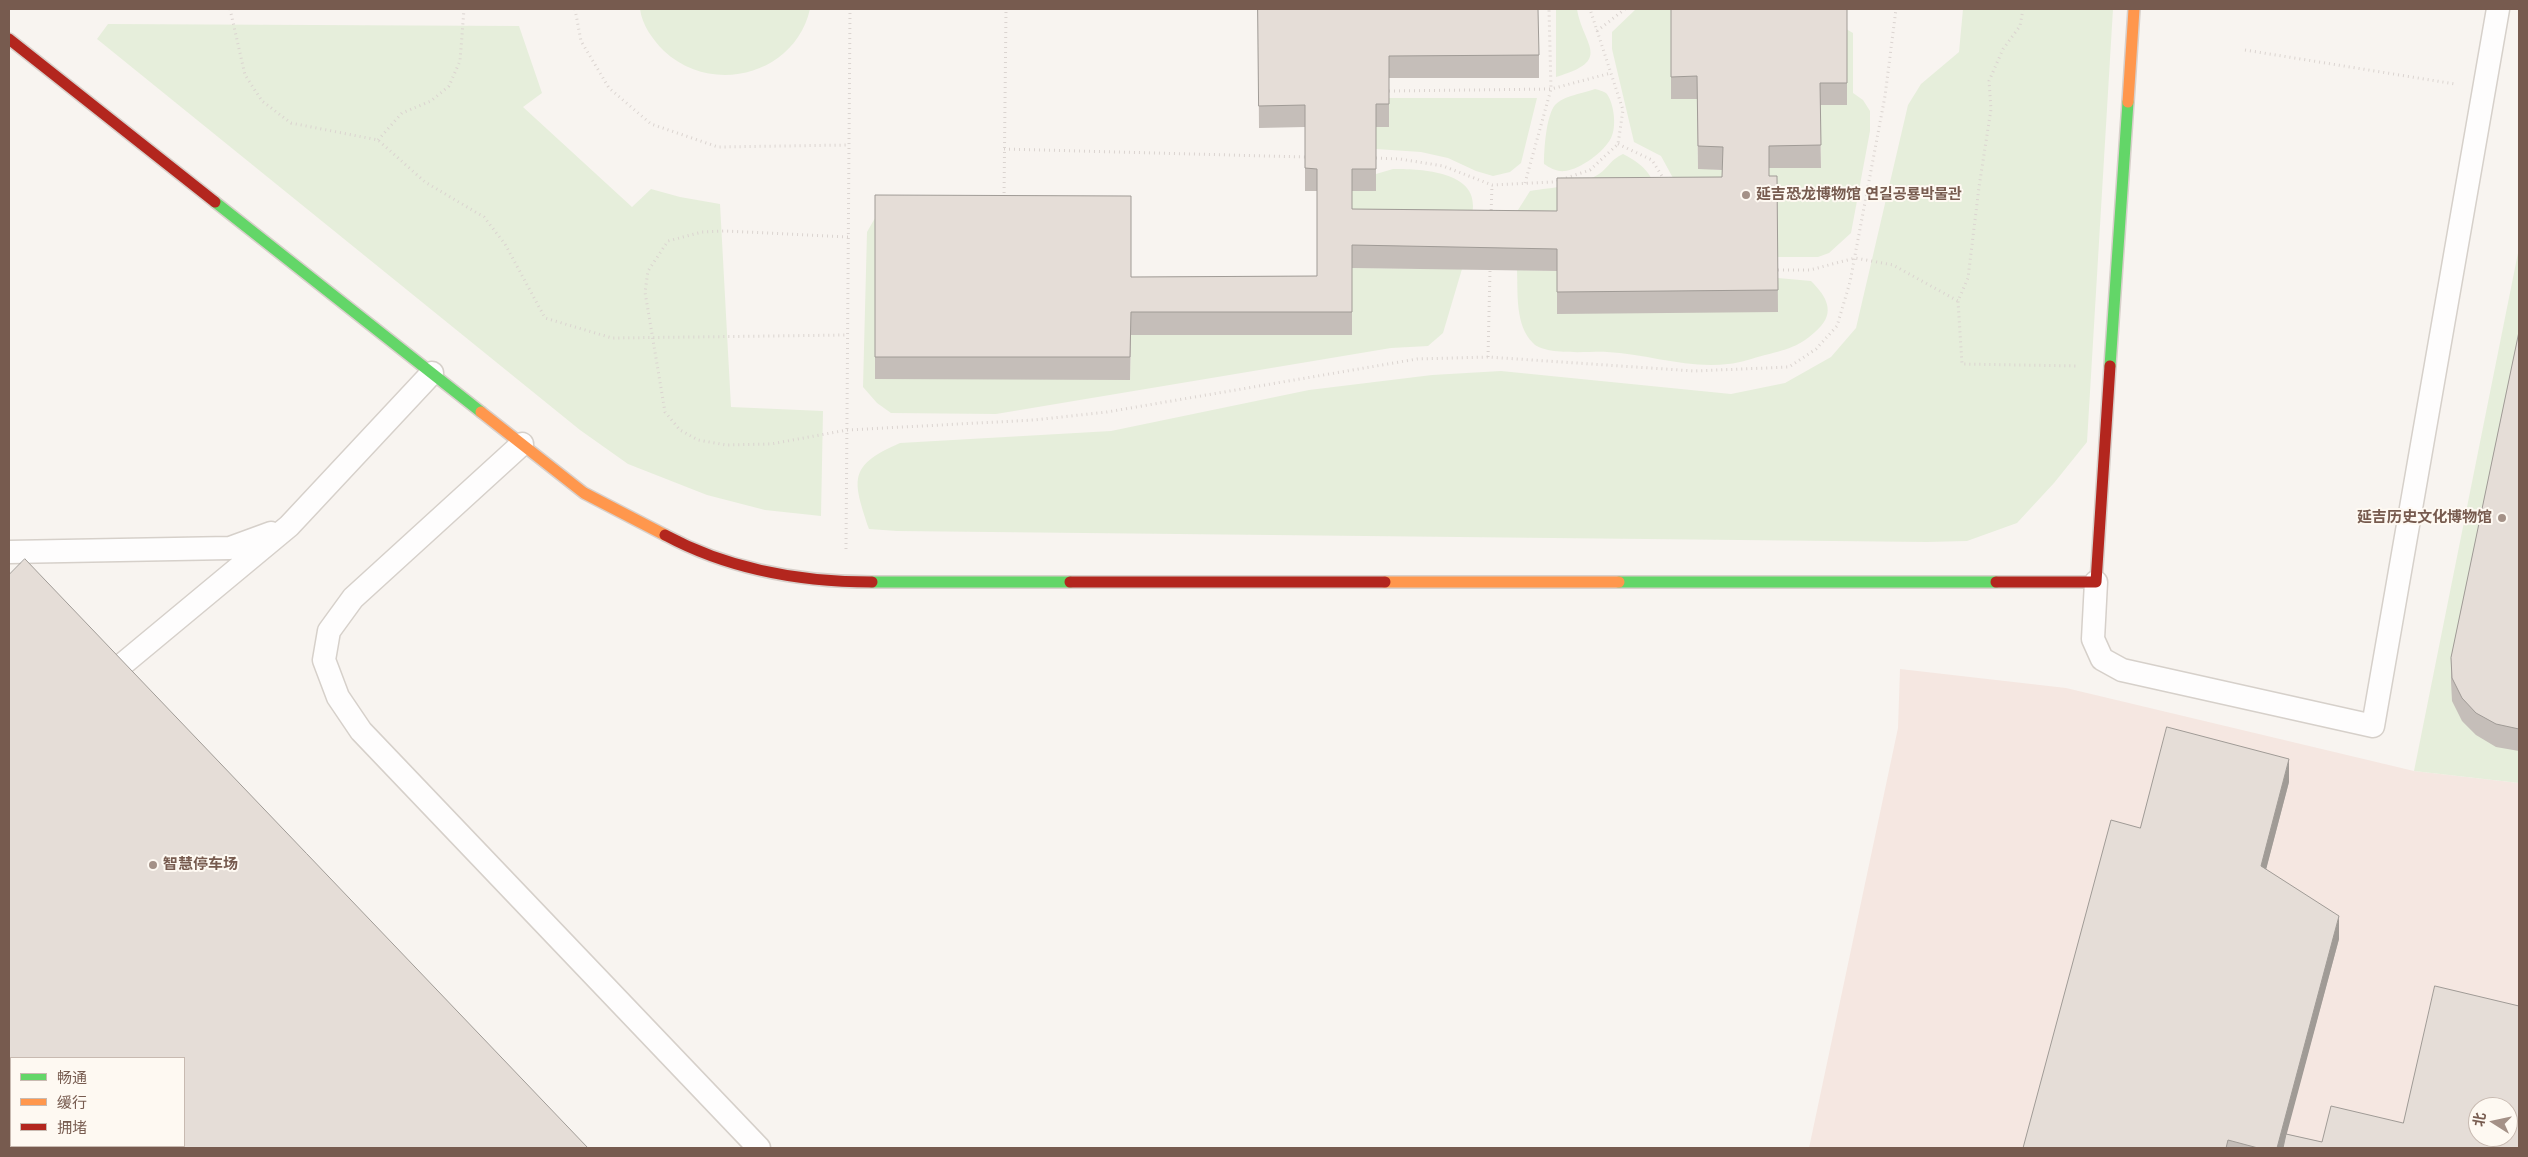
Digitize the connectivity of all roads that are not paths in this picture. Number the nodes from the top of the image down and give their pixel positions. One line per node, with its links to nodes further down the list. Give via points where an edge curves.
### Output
1 (2134, 9): 8 (street)
2 (2498, 9): 8 (lane, via 2373,726 2122,670 2102,659 2093,639)
3 (9, 39): 4 (street)
4 (432, 373): 5 (street); 6 (lane)
5 (522, 444): 8 (street, via 584,493 685,546 762,572 846,582); 10 (lane, via 353,598 329,631 324,660 338,697 361,731)
6 (288, 526): 7 (lane, via 230,548); 9 (lane)
7 (9, 552)
8 (2096, 582)
9 (112, 673)
10 (759, 1148)

